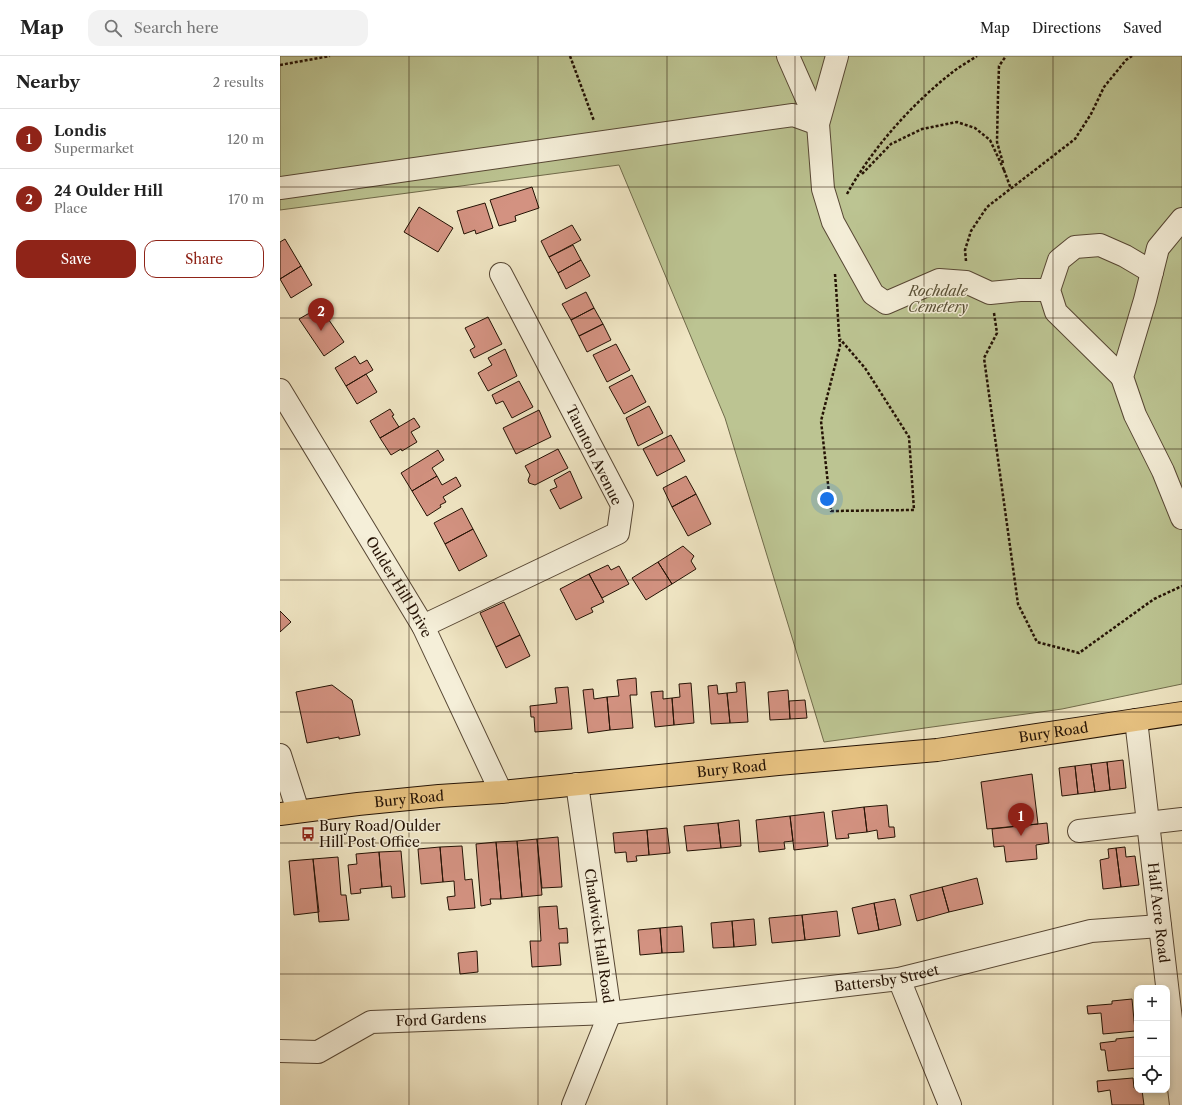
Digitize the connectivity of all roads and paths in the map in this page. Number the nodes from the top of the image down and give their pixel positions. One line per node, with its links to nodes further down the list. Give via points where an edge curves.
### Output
1 (330, 56): 8 (path)
2 (570, 56): 10 (path)
3 (788, 56): 9 (street)
4 (837, 56): 9 (street)
5 (977, 56): 12 (path, via 949,74 900,120)
6 (1006, 56): 11 (path, via 999,66 997,142)
7 (1132, 56): 14 (path, via 1104,87 1075,139)
8 (280, 65)
9 (818, 124): 10 (street, via 793,115); 16 (street, via 823,189)
10 (603, 143): 13 (street)
11 (1004, 170): 12 (path, via 990,140 976,128 957,122 922,129 891,144); 14 (path)
12 (856, 179): 16 (path)
13 (280, 188)
14 (1011, 189): 20 (path, via 987,207 971,231 965,250)
15 (1182, 219): 18 (street, via 1158,248)
16 (833, 222): 20 (street, via 873,294 886,303 939,280)
17 (835, 270): 23 (path)
18 (1152, 272): 21 (street, via 1126,256 1100,245 1075,247 1059,260); 24 (street)
19 (501, 274): 28 (street, Taunton Avenue, via 622,505 618,532)
20 (966, 282): 22 (street)
21 (1049, 290): 22 (street); 24 (street, via 1056,312)
22 (990, 293): 27 (path, via 998,333 984,358 1018,604 1037,642 1079,653 1154,599)
23 (840, 339): 23 (path, via 821,421 831,511 914,510 909,437 865,368)
24 (1122, 377): 26 (street, via 1135,415)
25 (280, 390): 28 (street, Oulder Hill Drive)
26 (1180, 510)
27 (1182, 586)
28 (423, 626): 33 (street, Oulder Hill Drive)
29 (1182, 713): 30 (main road, Bury Road)
30 (1136, 720): 32 (main road, Bury Road, via 937,750); 36 (street, Half Acre Road)
31 (280, 755): 34 (street)
32 (577, 784): 33 (main road, Bury Road); 40 (street, Chadwick Hall Road)
33 (501, 792): 34 (main road, Bury Road)
34 (289, 812)
35 (1182, 820): 36 (street)
36 (1148, 823): 37 (street); 38 (street, Half Acre Road)
37 (1079, 831)
38 (1160, 926): 39 (street, Battersby Street, via 1091,931); 42 (street, Half Acre Road)
39 (899, 979): 40 (street, Battersby Street); 44 (street)
40 (610, 1013): 41 (street, Ford Gardens, via 371,1022 318,1052); 43 (street, Chadwick Hall Road)
41 (280, 1051)
42 (1180, 1070): 45 (street, Half Acre Road)
43 (573, 1105)
44 (950, 1105)
45 (1181, 1105)

